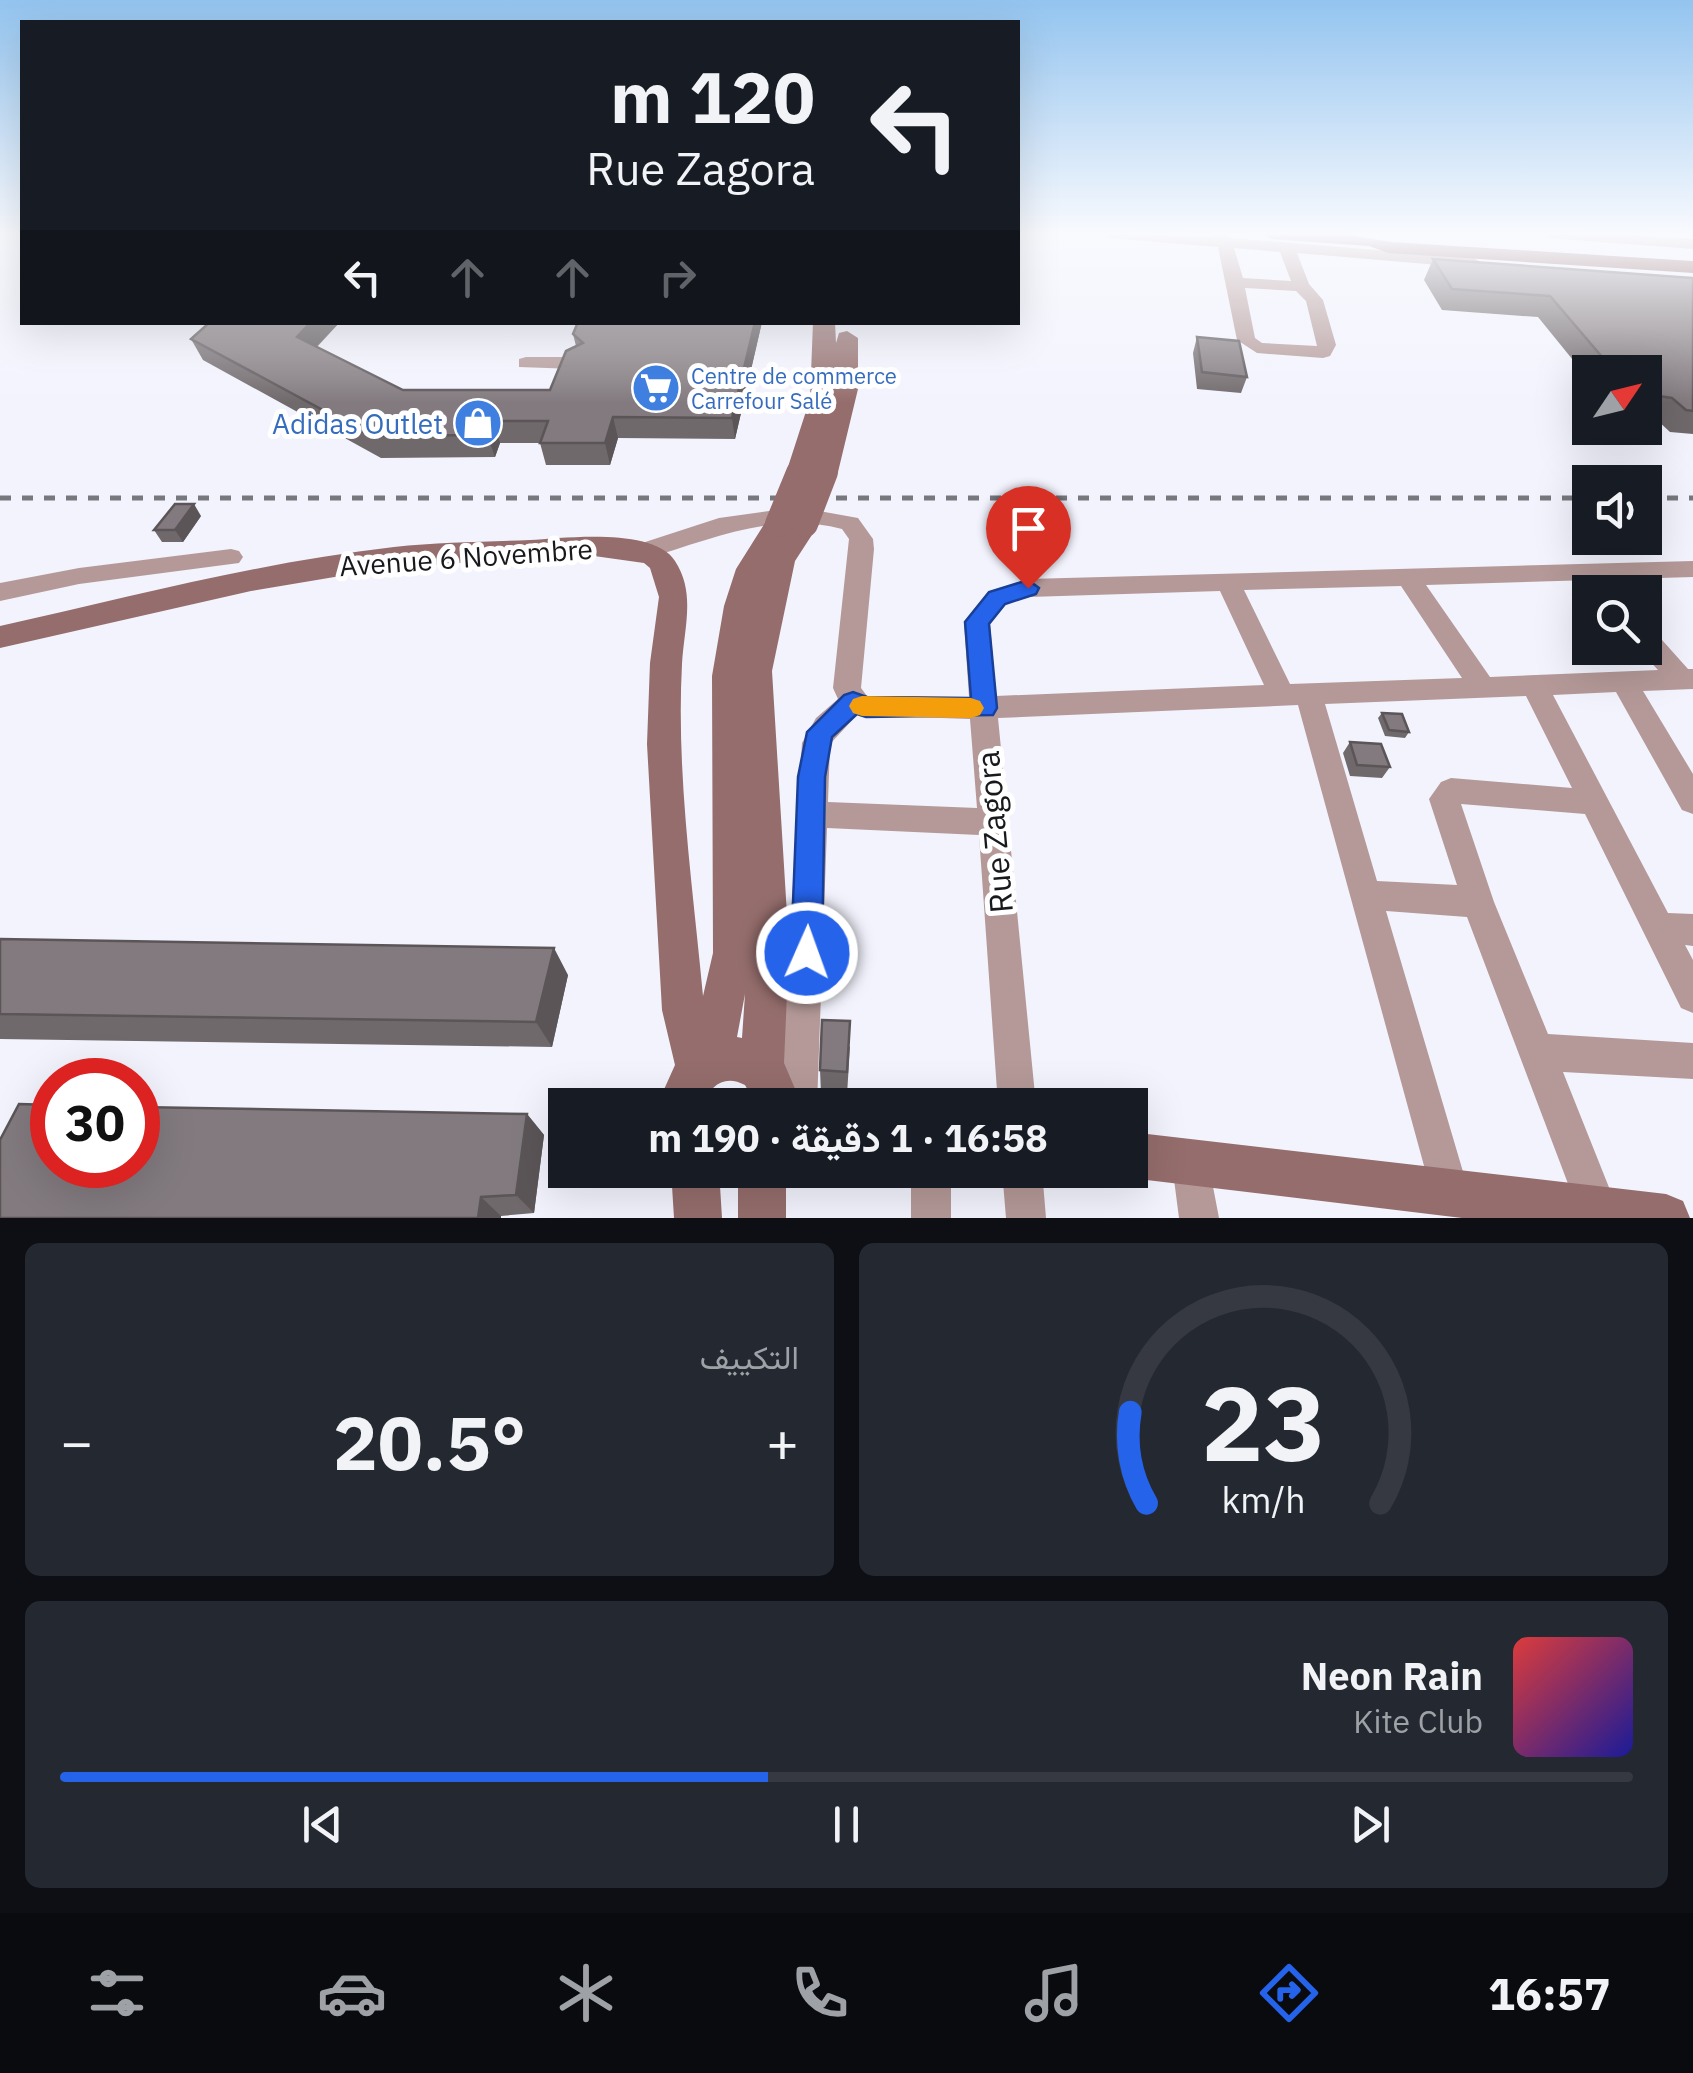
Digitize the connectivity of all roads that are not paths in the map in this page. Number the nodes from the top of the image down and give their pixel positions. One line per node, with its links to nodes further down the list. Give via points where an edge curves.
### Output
1 (1237, 290): 2 (street, via 1249,343 1323,352 1327,345 1316,306)
2 (1304, 290)
3 (824, 325): 7 (street, via 825,393)
4 (844, 325): 7 (street, via 847,394)
5 (574, 362): 6 (street)
6 (526, 363)
7 (812, 472): 8 (street, bridge)
8 (792, 524): 35 (street, via 750,570 728,676); 41 (street, via 756,671)
9 (644, 551): 15 (street, Avenue 6 Novembre, via 586,546 394,557); 25 (street, via 743,518 850,523 862,549 847,688); 36 (street, via 662,564 674,597 664,744)
10 (231, 557): 15 (street)
11 (1693, 569): 12 (street)
12 (1588, 572): 13 (street); 14 (street)
13 (1591, 575)
14 (1408, 578): 16 (street); 23 (street)
15 (160, 580): 17 (street); 18 (street, Avenue 6 Novembre)
16 (1228, 582): 24 (street); 26 (street, Rue Zagora, via 1028,588 997,598 977,622)
17 (0, 592)
18 (0, 636)
19 (1662, 655): 20 (street)
20 (1687, 680): 21 (street)
21 (1624, 682): 22 (street); 27 (street)
22 (1534, 686): 23 (street); 28 (street)
23 (1483, 688): 24 (street)
24 (1296, 695): 26 (street); 31 (street)
25 (853, 702): 26 (street); 29 (street, via 816,743)
26 (984, 708): 30 (street, Rue Zagora)
27 (1693, 801)
28 (1592, 802): 32 (street, via 1446,792 1444,806); 33 (street)
29 (812, 814): 30 (street); 42 (street)
30 (991, 822): 43 (street, Rue Zagora)
31 (1366, 895): 32 (street); 50 (street)
32 (1478, 902): 38 (street)
33 (1657, 928): 34 (street); 37 (street)
34 (1693, 930)
35 (728, 985): 36 (street, via 702,1012 690,1009); 40 (street)
36 (681, 990): 40 (street)
37 (1693, 996)
38 (1536, 1052): 39 (street); 52 (street)
39 (1693, 1062)
40 (696, 1080): 41 (street, via 737,1057)
41 (771, 1086)
42 (799, 1088)
43 (1016, 1088)
44 (1148, 1158): 45 (street)
45 (1192, 1164): 50 (street); 57 (street)
46 (696, 1188): 53 (street)
47 (762, 1188): 54 (street)
48 (930, 1188): 55 (street)
49 (1024, 1188): 56 (street)
50 (1448, 1192): 51 (street)
51 (1536, 1210): 52 (street)
52 (1598, 1210): 58 (street)
53 (698, 1218)
54 (762, 1218)
55 (930, 1218)
56 (1026, 1218)
57 (1198, 1218)
58 (1666, 1218)

